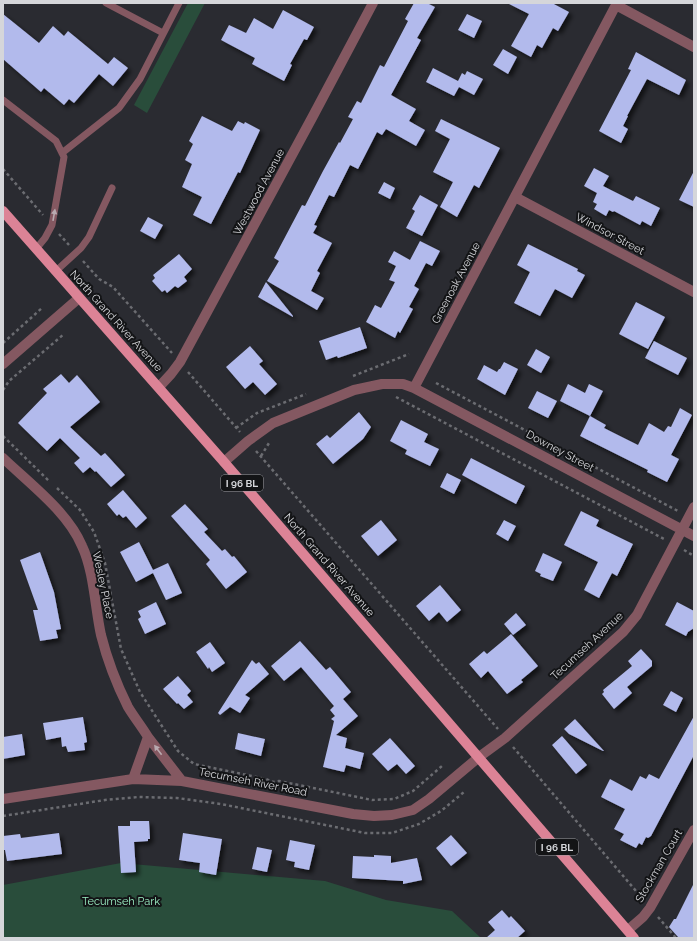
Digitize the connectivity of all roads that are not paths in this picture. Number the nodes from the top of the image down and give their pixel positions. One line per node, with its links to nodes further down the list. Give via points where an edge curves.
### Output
1 (106, 3): 5 (lane)
2 (179, 3): 5 (lane)
3 (372, 3): 17 (street, Westwood Avenue, via 180,362)
4 (617, 4): 6 (street); 10 (street, Greenoak Avenue)
5 (163, 33): 8 (lane, via 140,79 119,108)
6 (694, 47)
7 (3, 100): 8 (lane, via 56,141)
8 (62, 153): 12 (lane, one-way to 8, via 52,225 64,157)
9 (112, 188): 13 (lane, via 89,237)
10 (515, 197): 14 (street, Windsor Street); 18 (street, Greenoak Avenue)
11 (3, 211): 12 (main road, North Grand River Avenue / I 96 BL)
12 (36, 249): 13 (main road, North Grand River Avenue / I 96 BL)
13 (56, 271): 15 (main road, North Grand River Avenue / I 96 BL)
14 (694, 292)
15 (79, 298): 16 (street); 17 (main road, North Grand River Avenue / I 96 BL)
16 (3, 364)
17 (159, 387): 20 (main road, North Grand River Avenue / I 96 BL)
18 (414, 388): 20 (street, via 403,384 382,384 354,390 273,423); 22 (street, Downey Street)
19 (3, 458): 24 (street, Wesley Place, via 58,510 72,527 83,547 102,637 113,673 128,706)
20 (224, 462): 25 (main road, North Grand River Avenue / I 96 BL)
21 (694, 507): 22 (street, Tecumseh Avenue)
22 (682, 530): 23 (street, Downey Street); 25 (street, Tecumseh Avenue, via 637,615 623,632 505,738)
23 (694, 536)
24 (148, 737): 26 (street); 27 (street, Wesley Place, one-way to 24)
25 (479, 757): 27 (street, Tecumseh River Road, via 413,810 392,815 353,814); 30 (main road, North Grand River Avenue / I 96 BL)
26 (133, 779): 27 (street, Tecumseh River Road); 28 (street, Tecumseh River Road)
27 (182, 781)
28 (3, 799)
29 (692, 837): 30 (street, Stockman Court, via 650,908)
30 (631, 934)

